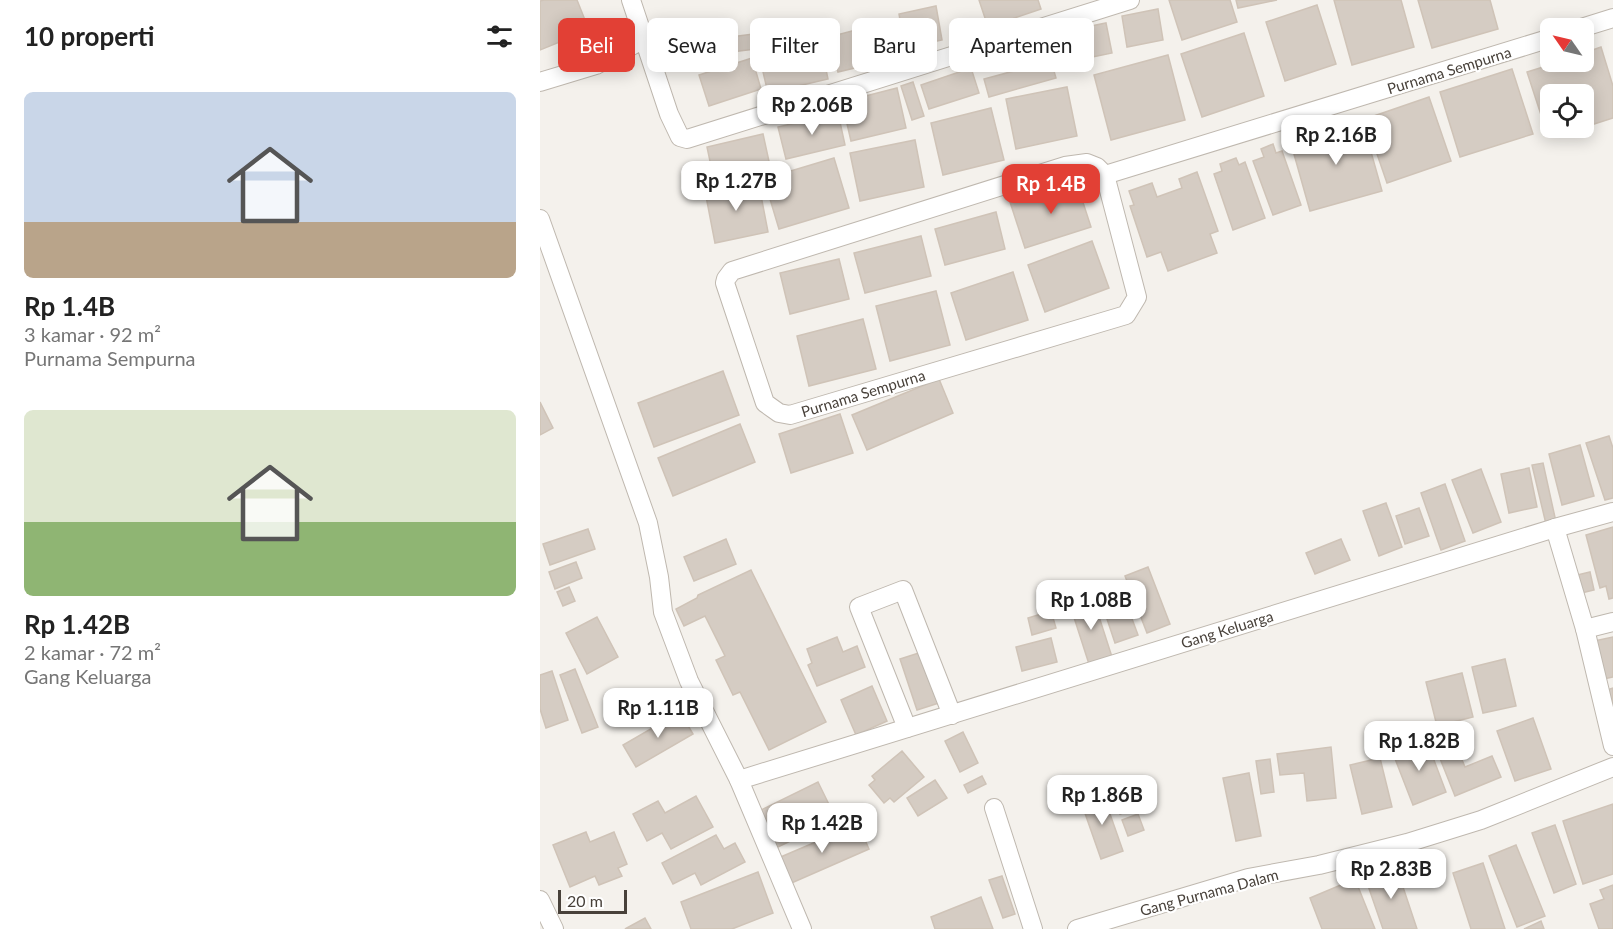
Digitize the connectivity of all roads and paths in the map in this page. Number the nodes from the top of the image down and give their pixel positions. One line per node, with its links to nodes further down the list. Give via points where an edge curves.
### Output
1 (631, 0): 5 (street)
2 (1130, 0): 5 (street, via 687,139 680,137 669,114)
3 (1613, 18): 4 (street)
4 (1594, 24)
5 (644, 39): 7 (street, via 596,65)
6 (1540, 41): 8 (street, Purnama Sempurna)
7 (540, 82)
8 (1105, 175): 8 (street, Purnama Sempurna, via 1092,164 1065,166 732,271 725,283 765,403 790,415 1126,315 1137,297)
9 (540, 219): 18 (street, via 648,524 663,612 689,681)
10 (1613, 512): 11 (street, Gang Keluarga)
11 (1555, 528): 13 (street); 14 (street, Gang Keluarga)
12 (1613, 622): 13 (street)
13 (1585, 629): 16 (street)
14 (952, 715): 15 (street, Gang Keluarga); 15 (street, via 903,590 859,607)
15 (907, 728): 18 (street, Gang Keluarga)
16 (1613, 746)
17 (1613, 767): 24 (street, Gang Purnama Dalam, via 1481,820 1407,843 1248,878)
18 (739, 780): 22 (street)
19 (994, 808): 23 (street)
20 (540, 900): 21 (street)
21 (554, 929)
22 (802, 929)
23 (1033, 929)
24 (1077, 929)

